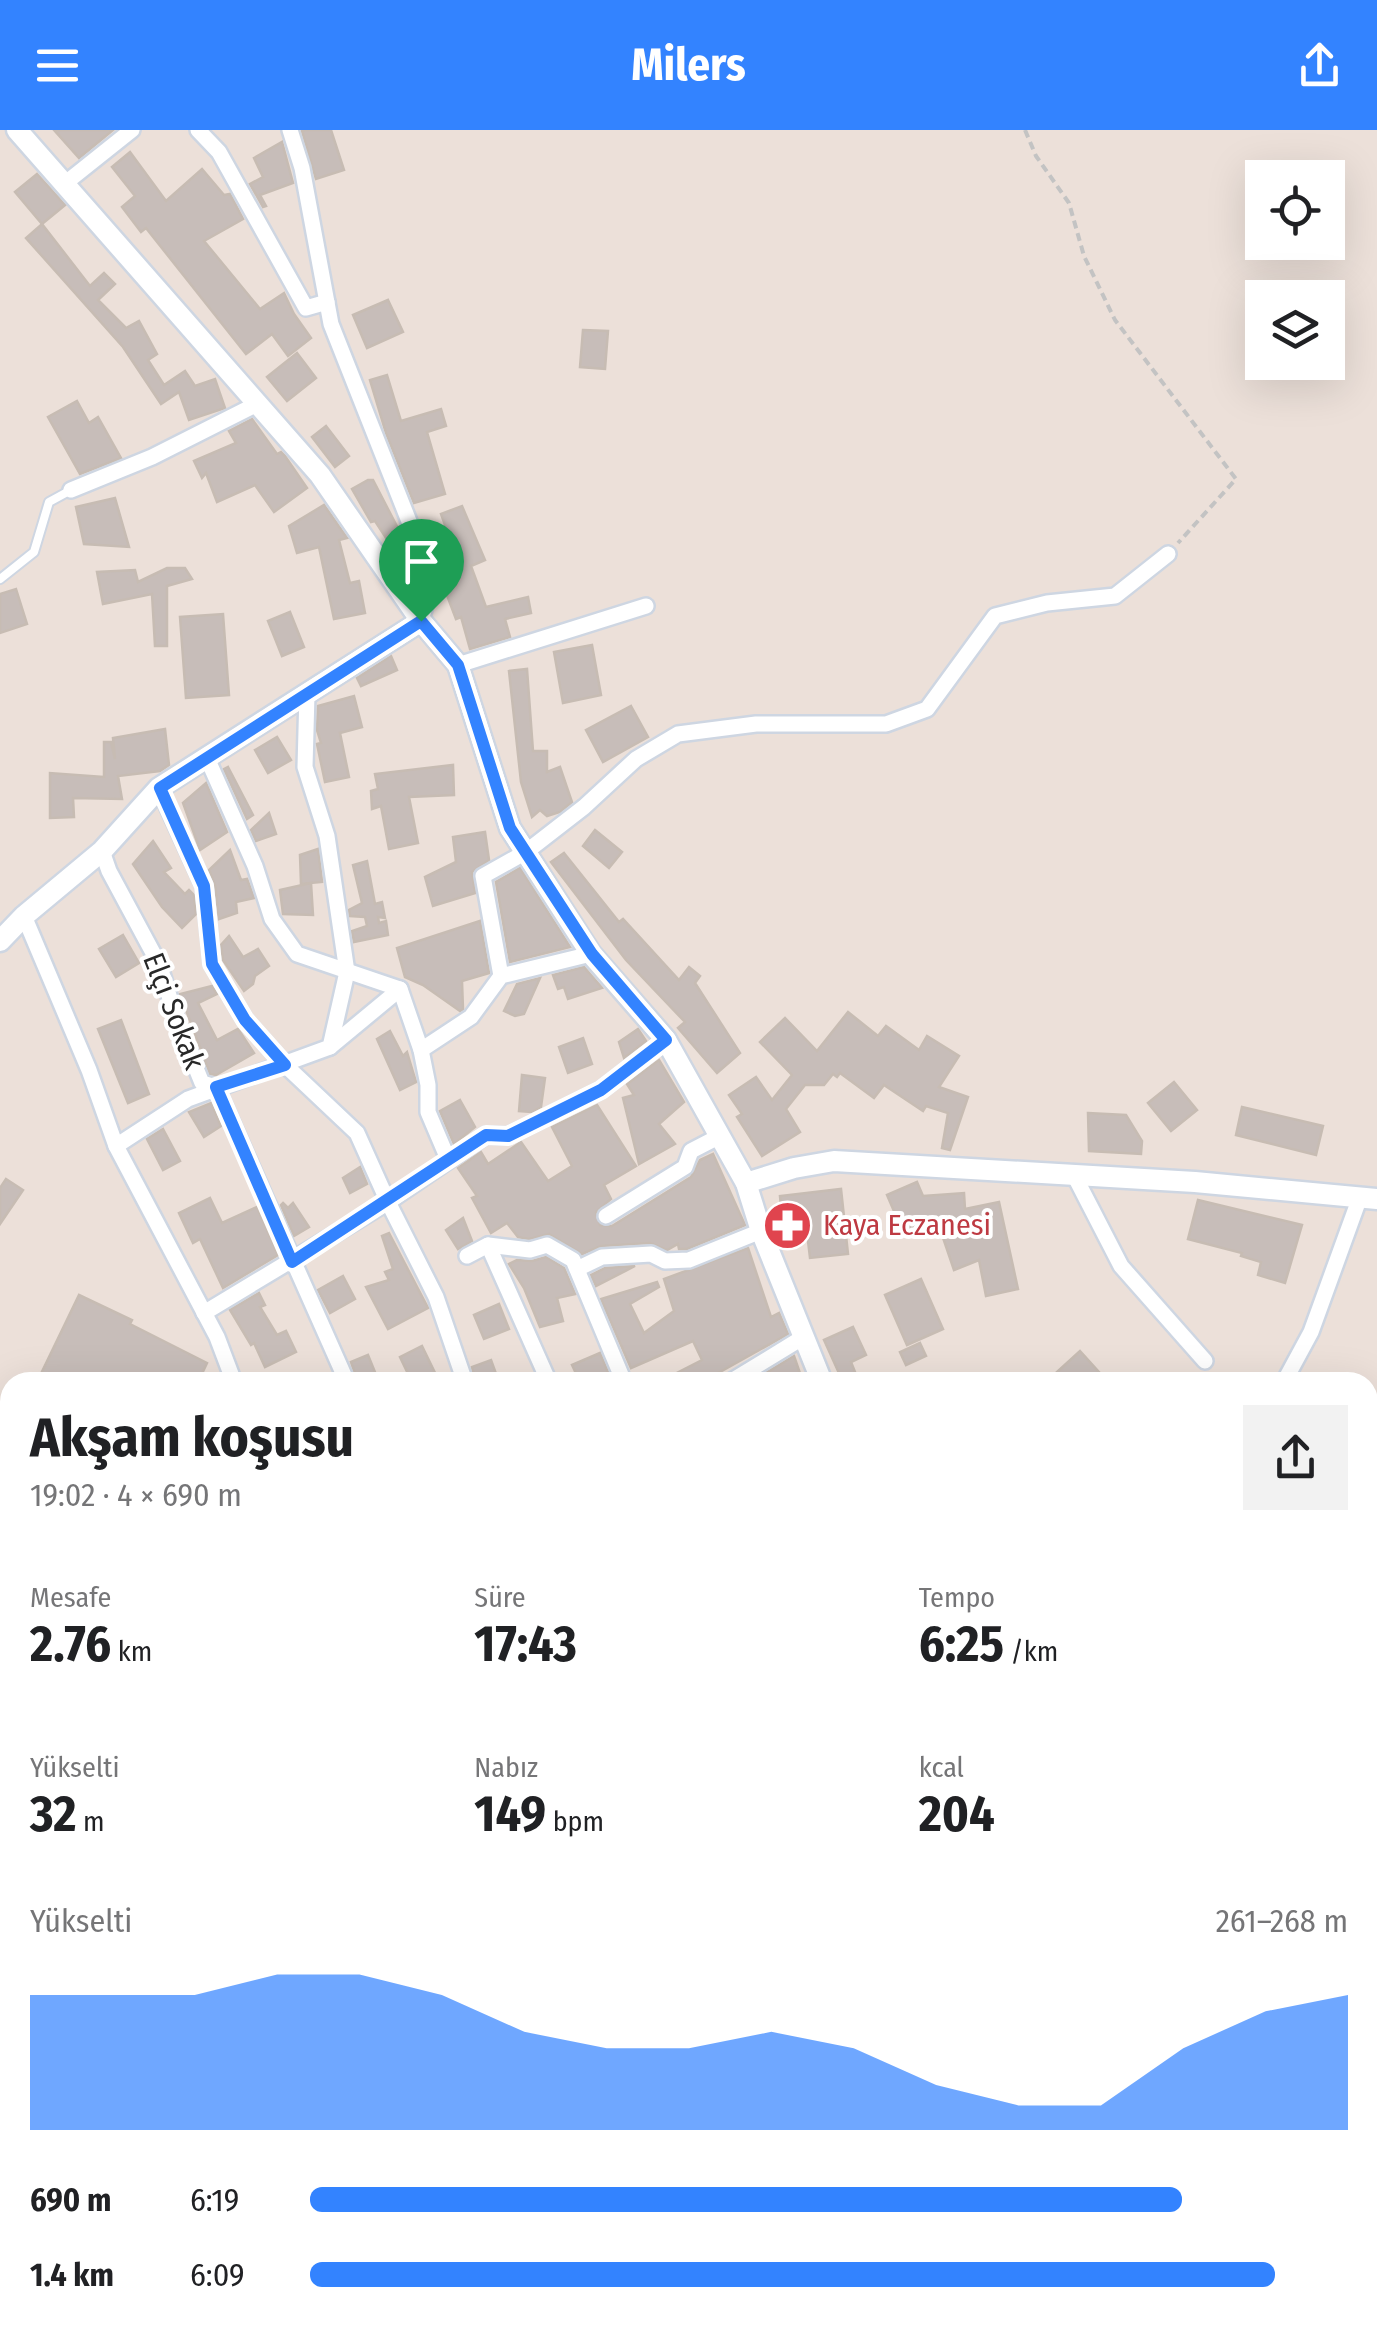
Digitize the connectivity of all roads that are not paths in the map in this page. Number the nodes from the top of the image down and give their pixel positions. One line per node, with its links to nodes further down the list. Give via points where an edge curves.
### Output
1 (16, 130): 5 (street)
2 (132, 130): 5 (street)
3 (198, 130): 6 (street, via 219,152 306,308)
4 (290, 130): 6 (street)
5 (64, 185): 7 (street)
6 (327, 302): 12 (street, via 416,539 430,587)
7 (258, 404): 8 (street); 12 (street, via 320,475)
8 (71, 490): 10 (lane, via 49,502 34,552)
9 (1168, 554): 18 (street, via 1115,596 995,616 927,709 886,724 756,724 678,734 636,760)
10 (0, 579)
11 (646, 606): 13 (street)
12 (421, 621): 13 (street); 14 (street)
13 (458, 665): 18 (street, via 510,828)
14 (308, 694): 15 (street); 22 (street, via 305,768 328,836)
15 (207, 758): 16 (street); 22 (street, via 272,919 298,954)
16 (160, 788): 17 (street); 28 (street, via 204,886 212,964 245,1020)
17 (102, 851): 19 (street); 29 (street, Elçi Sokak, via 160,964 202,1084)
18 (526, 852): 21 (street); 23 (street, via 483,876)
19 (24, 916): 20 (street); 31 (street)
20 (0, 941)
21 (592, 954): 23 (street); 25 (street)
22 (348, 972): 24 (street); 26 (street)
23 (502, 976): 27 (street, via 470,1017)
24 (400, 989): 26 (street); 27 (street)
25 (666, 1040): 30 (street); 32 (street, via 601,1090 508,1136 486,1135)
26 (330, 1047): 28 (street)
27 (421, 1050): 32 (street, via 428,1112)
28 (285, 1065): 29 (street); 36 (street, via 358,1133)
29 (216, 1087): 31 (street); 41 (street, Elçi Sokak)
30 (720, 1136): 34 (street); 37 (street, via 691,1150 685,1167)
31 (116, 1146): 43 (street)
32 (448, 1158): 36 (street)
33 (1073, 1174): 34 (street, via 834,1161); 35 (street); 45 (street, via 1121,1266)
34 (746, 1183): 38 (street)
35 (1369, 1198): 53 (street)
36 (388, 1202): 41 (street); 48 (street, via 436,1298)
37 (606, 1216)
38 (761, 1232): 42 (street, via 690,1260 602,1257); 44 (street)
39 (488, 1244): 40 (street); 42 (street, via 530,1250 547,1245); 49 (street)
40 (467, 1256)
41 (292, 1262): 43 (street); 47 (street, Elçi Sokak)
42 (577, 1269): 50 (street)
43 (204, 1313): 46 (street)
44 (802, 1338): 51 (street); 52 (street)
45 (1205, 1361)
46 (230, 1372)
47 (342, 1372)
48 (462, 1372)
49 (545, 1372)
50 (620, 1372)
51 (746, 1372)
52 (817, 1372)
53 (1289, 1372)

